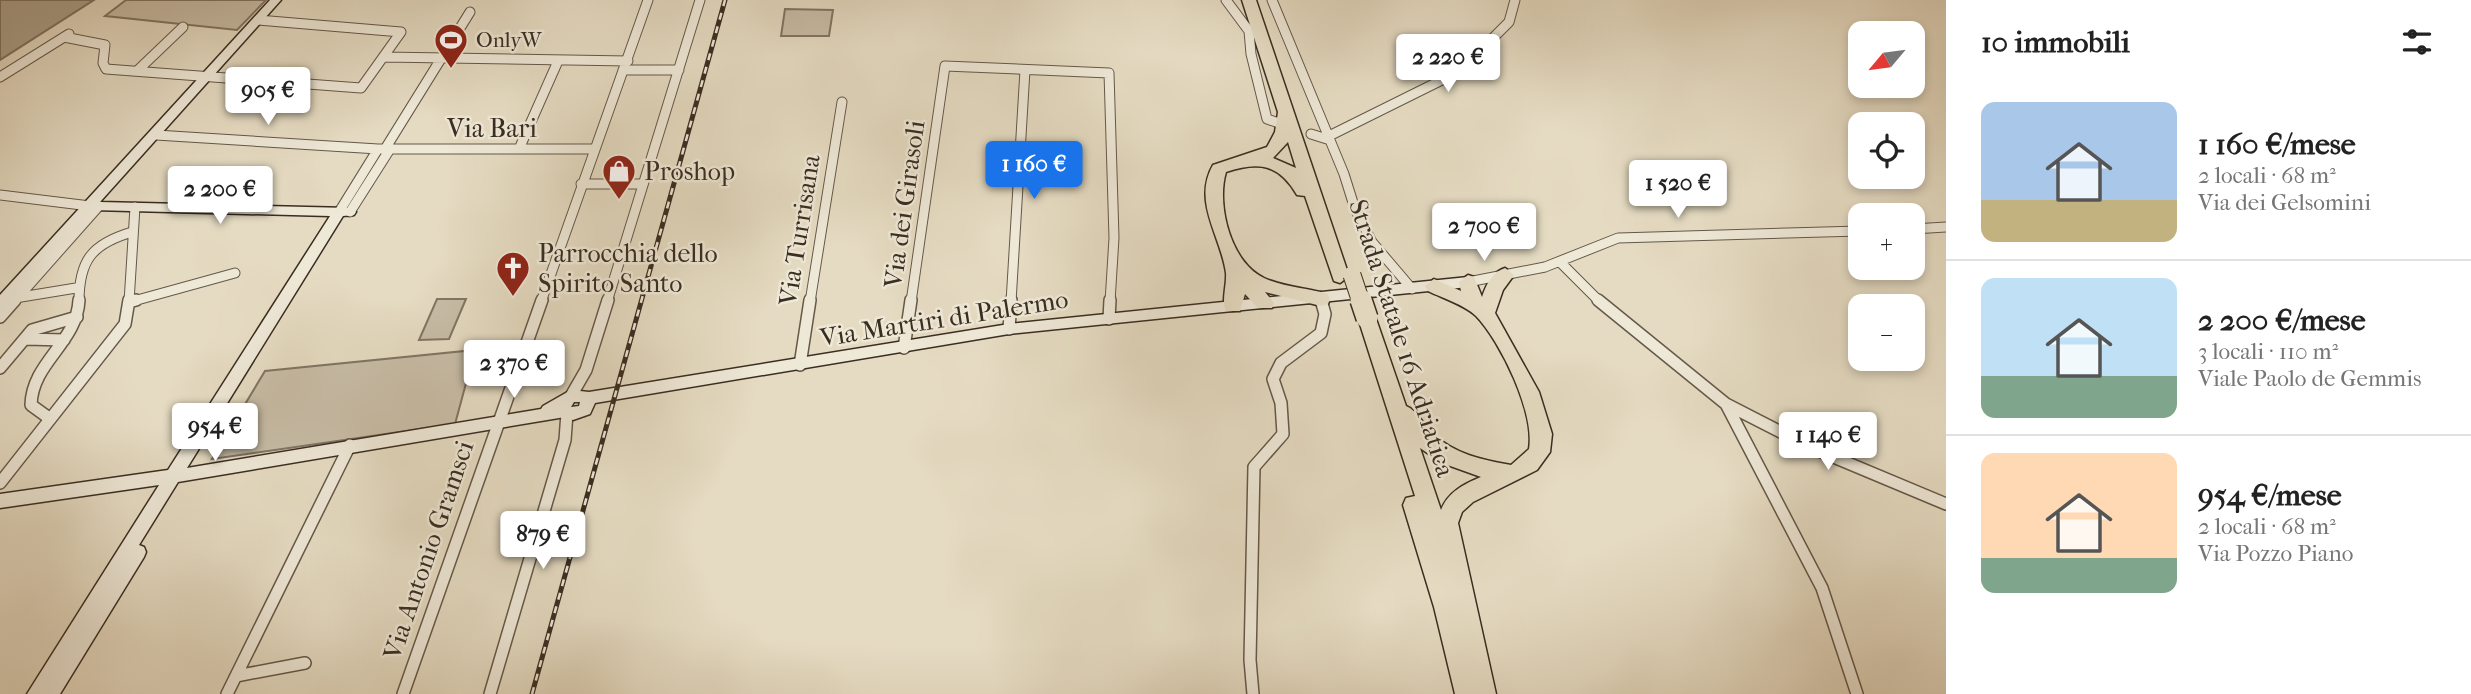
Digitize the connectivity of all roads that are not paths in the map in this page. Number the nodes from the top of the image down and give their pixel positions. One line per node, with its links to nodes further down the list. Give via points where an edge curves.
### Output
1 (276, 0): 10 (street)
2 (648, 0): 17 (street, Via Antonio Gramsci)
3 (700, 0): 19 (street)
4 (1226, 0): 25 (street, via 1249,31 1267,119)
5 (1249, 0): 23 (highway, Strada Statale 16 Adriatica)
6 (1262, 0): 48 (highway, Strada Statale 16 Adriatica)
7 (1272, 0): 28 (street)
8 (1515, 0): 28 (street, via 1509,22 1460,71)
9 (470, 12): 15 (street)
10 (258, 20): 14 (street, via 401,32); 21 (street)
11 (183, 27): 20 (street)
12 (74, 31): 13 (street)
13 (64, 37): 20 (street, via 105,45 104,68); 22 (street)
14 (384, 57): 15 (street); 21 (street, via 361,88)
15 (441, 60): 16 (street); 29 (street)
16 (558, 61): 17 (street); 30 (street)
17 (625, 66): 19 (street); 31 (street, Via Antonio Gramsci)
18 (1026, 69): 64 (street, via 1109,73 1114,224); 65 (street); 68 (street, Via dei Girasoli, via 945,66)
19 (679, 70): 34 (street)
20 (137, 71): 21 (street)
21 (208, 75): 27 (street)
22 (0, 77)
23 (1282, 101): 32 (highway, via 1283,140 1277,149); 43 (highway, Strada Statale 16 Adriatica)
24 (842, 102): 69 (street, Via Turrisana)
25 (1279, 123)
26 (1311, 134): 28 (street)
27 (156, 135): 29 (street, Via Bari); 36 (street)
28 (1329, 138): 53 (street, via 1372,242)
29 (384, 149): 30 (street, Via Bari); 38 (street)
30 (519, 149): 31 (street, Via Bari)
31 (594, 149): 33 (street, Via Antonio Gramsci)
32 (1252, 160): 43 (highway, via 1280,165 1296,176 1321,241); 45 (highway, via 1219,169 1212,183 1214,203)
33 (581, 184): 34 (street); 75 (street, Via Antonio Gramsci)
34 (643, 184): 72 (street)
35 (0, 195): 36 (street)
36 (94, 206): 37 (street); 54 (street); 57 (street)
37 (135, 207): 38 (street); 42 (street)
38 (344, 212): 78 (street)
39 (1946, 227): 40 (street)
40 (1925, 228)
41 (1848, 231): 44 (street, via 1626,238 1604,242)
42 (132, 232): 52 (street, via 100,246 85,261); 56 (street)
43 (1333, 257): 48 (highway, Strada Statale 16 Adriatica)
44 (1560, 262): 47 (street); 73 (street, via 1599,301)
45 (1237, 271): 50 (highway); 58 (highway); 59 (highway)
46 (235, 273): 56 (street)
47 (1505, 275): 49 (street); 60 (highway, via 1495,287)
48 (1346, 276): 63 (highway, Strada Statale 16 Adriatica)
49 (1468, 282): 51 (street); 60 (highway, via 1469,291)
50 (1257, 283): 55 (highway); 58 (highway)
51 (1434, 286): 53 (street); 60 (highway, via 1455,293)
52 (76, 288): 54 (street); 62 (street)
53 (1412, 289): 55 (street)
54 (18, 298): 57 (street); 61 (street)
55 (1321, 299): 58 (street); 90 (street, via 1325,309 1322,332 1280,364 1273,379 1281,403 1283,434 1254,467)
56 (129, 302): 74 (street, via 125,324)
57 (1, 303)
58 (1265, 303): 59 (street, Via Martiri di Palermo)
59 (1233, 306): 64 (street, Via Martiri di Palermo)
60 (1486, 314): 77 (highway, via 1539,412 1543,437 1538,455)
61 (0, 317)
62 (77, 317): 66 (street, via 32,330); 67 (street)
63 (1360, 318): 71 (highway, Strada Statale 16 Adriatica); 91 (highway, Strada Statale 16 Adriatica, via 1446,607)
64 (1109, 319): 65 (street, Via Martiri di Palermo)
65 (1009, 329): 68 (street, Via Martiri di Palermo)
66 (26, 339): 67 (street); 70 (street)
67 (64, 340): 74 (street, via 35,375 29,390 31,405)
68 (904, 348): 69 (street, Via Martiri di Palermo)
69 (800, 366): 72 (street, Via Martiri di Palermo)
70 (0, 368)
71 (1386, 379): 77 (highway, via 1413,429 1432,446 1458,462); 82 (highway, Strada Statale 16 Adriatica)
72 (576, 404): 75 (street, Via Martiri di Palermo); 89 (street)
73 (1726, 404): 81 (street, via 1812,447); 93 (street, via 1822,587)
74 (49, 418): 79 (street)
75 (497, 422): 76 (street, Via Martiri di Palermo); 88 (street, Via Antonio Gramsci)
76 (350, 445): 78 (street, Via Martiri di Palermo); 84 (street)
77 (1512, 474): 82 (highway, via 1470,491 1455,504 1447,522)
78 (181, 475): 80 (street, Via Martiri di Palermo); 85 (street); 86 (street)
79 (0, 483)
80 (0, 501)
81 (1946, 504)
82 (1466, 622): 92 (highway, Strada Statale 16 Adriatica)
83 (304, 663): 84 (street)
84 (236, 676): 87 (street)
85 (36, 694)
86 (50, 694)
87 (227, 694)
88 (403, 694)
89 (490, 694)
90 (1253, 694)
91 (1467, 694)
92 (1484, 694)
93 (1857, 694)

